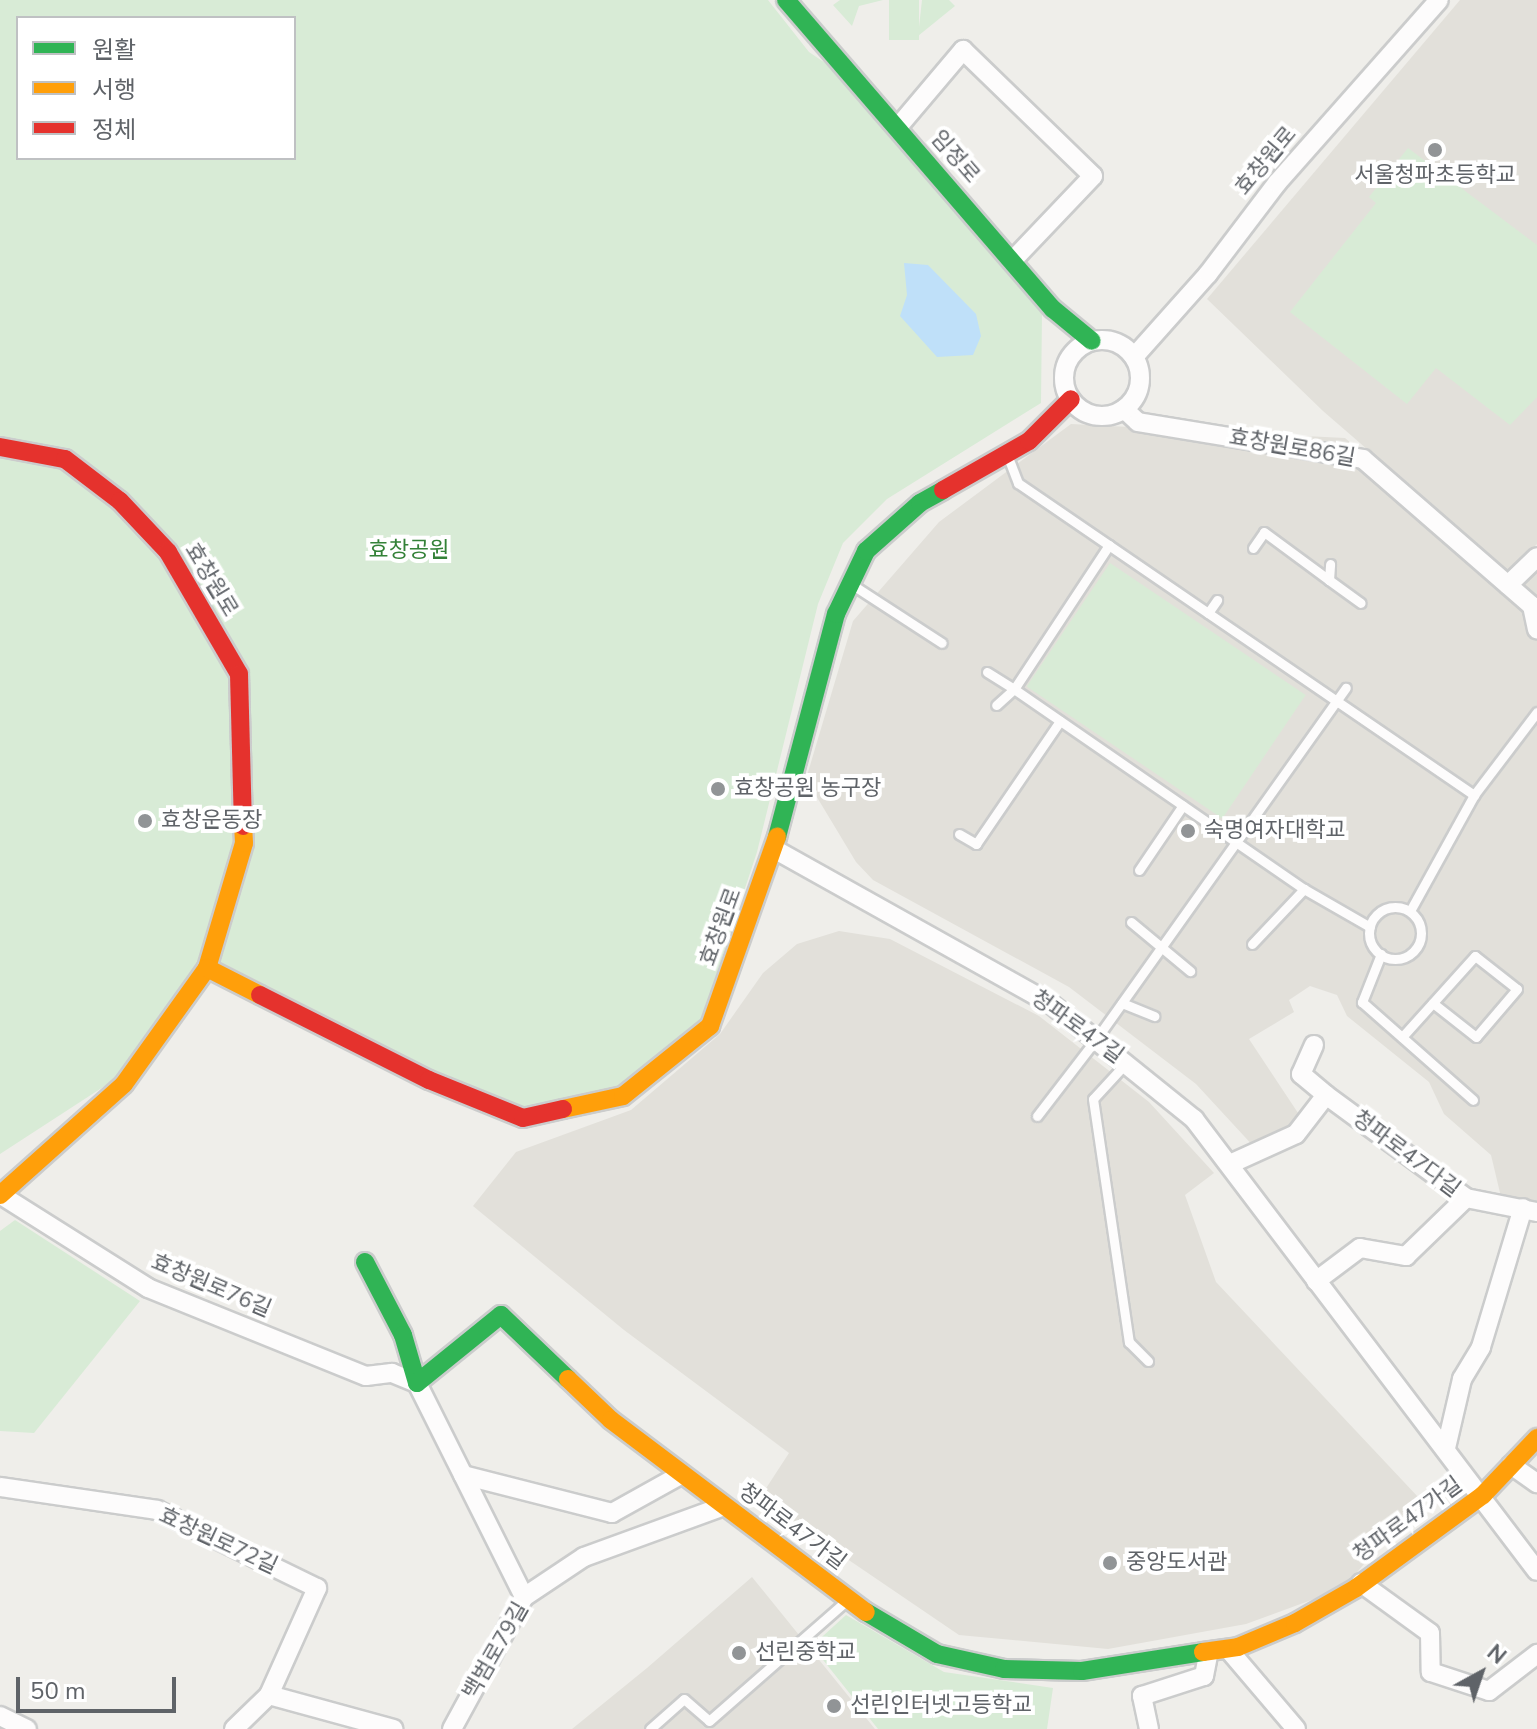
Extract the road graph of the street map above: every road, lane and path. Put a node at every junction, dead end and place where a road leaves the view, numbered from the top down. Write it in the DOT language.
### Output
graph roads {
  1 [pos="786,0"];
  2 [pos="1439,0"];
  3 [pos="898,127"];
  4 [pos="1013,260"];
  5 [pos="1092,341"];
  6 [pos="1134,357"];
  7 [pos="1071,399"];
  8 [pos="1124,409"];
  9 [pos="0,447"];
  10 [pos="1007,454"];
  11 [pos="1109,545"];
  12 [pos="1253,548"];
  13 [pos="1537,557"];
  14 [pos="1330,564"];
  15 [pos="1329,580"];
  16 [pos="850,583"];
  17 [pos="1508,585"];
  18 [pos="1217,600"];
  19 [pos="1361,603"];
  20 [pos="1208,613"];
  21 [pos="1537,629"];
  22 [pos="942,643"];
  23 [pos="987,672"];
  24 [pos="1346,688"];
  25 [pos="1014,689"];
  26 [pos="1337,701"];
  27 [pos="996,705"];
  28 [pos="1537,712"];
  29 [pos="1060,721"];
  30 [pos="1474,795"];
  31 [pos="1183,805"];
  32 [pos="959,834"];
  33 [pos="1237,842"];
  34 [pos="774,849"];
  35 [pos="1139,870"];
  36 [pos="1304,889"];
  37 [pos="1410,911"];
  38 [pos="1131,922"];
  39 [pos="1370,927"];
  40 [pos="1252,944"];
  41 [pos="1163,946"];
  42 [pos="1381,954"];
  43 [pos="207,968"];
  44 [pos="1190,971"];
  45 [pos="1122,1003"];
  46 [pos="1433,1003"];
  47 [pos="1154,1016"];
  48 [pos="1402,1037"];
  49 [pos="1314,1045"];
  50 [pos="1127,1062"];
  51 [pos="1326,1095"];
  52 [pos="1473,1100"];
  53 [pos="1037,1116"];
  54 [pos="1230,1164"];
  55 [pos="1,1195"];
  56 [pos="1466,1198"];
  57 [pos="1530,1210"];
  58 [pos="365,1262"];
  59 [pos="1316,1281"];
  60 [pos="1148,1361"];
  61 [pos="417,1383"];
  62 [pos="1537,1438"];
  63 [pos="1446,1448"];
  64 [pos="1511,1465"];
  65 [pos="682,1474"];
  66 [pos="463,1475"];
  67 [pos="1537,1483"];
  68 [pos="0,1487"];
  69 [pos="1483,1495"];
  70 [pos="724,1506"];
  71 [pos="1537,1571"];
  72 [pos="1361,1583"];
  73 [pos="524,1597"];
  74 [pos="848,1600"];
  75 [pos="1228,1649"];
  76 [pos="1209,1651"];
  77 [pos="1537,1654"];
  78 [pos="269,1695"];
  79 [pos="0,1716"];
  80 [pos="27,1729"];
  81 [pos="234,1729"];
  82 [pos="393,1729"];
  83 [pos="452,1729"];
  84 [pos="650,1729"];
  85 [pos="1149,1729"];
  86 [pos="1296,1729"];
  1 -- 3 [label="street, 임정로"];
  2 -- 6 [label="street, 효창원로"];
  3 -- 4 [label="street, 임정로"];
  3 -- 4 [label="street"];
  4 -- 5 [label="street, 임정로"];
  5 -- 6 [label="street"];
  5 -- 7 [label="street"];
  6 -- 8 [label="street"];
  7 -- 8 [label="street"];
  7 -- 10 [label="street, 효창원로"];
  8 -- 17 [label="street, 효창원로86길"];
  9 -- 43 [label="street, 효창원로"];
  10 -- 11 [label="lane"];
  10 -- 16 [label="street, 효창원로"];
  11 -- 20 [label="lane"];
  11 -- 25 [label="lane"];
  12 -- 15 [label="lane"];
  13 -- 17 [label="street"];
  14 -- 15 [label="lane"];
  15 -- 19 [label="lane"];
  16 -- 22 [label="lane"];
  16 -- 34 [label="street, 효창원로"];
  17 -- 21 [label="street, 효창원로86길"];
  18 -- 20 [label="lane"];
  20 -- 26 [label="lane"];
  23 -- 25 [label="lane"];
  24 -- 26 [label="lane"];
  25 -- 27 [label="lane"];
  25 -- 29 [label="lane"];
  26 -- 30 [label="lane"];
  26 -- 33 [label="lane"];
  28 -- 30 [label="lane"];
  29 -- 31 [label="lane"];
  29 -- 32 [label="lane"];
  30 -- 37 [label="lane"];
  31 -- 33 [label="lane"];
  31 -- 35 [label="lane"];
  33 -- 36 [label="lane"];
  33 -- 41 [label="lane"];
  34 -- 43 [label="street, 효창원로"];
  34 -- 50 [label="street, 청파로47길"];
  36 -- 39 [label="lane"];
  36 -- 40 [label="lane"];
  37 -- 39 [label="lane"];
  37 -- 42 [label="lane"];
  38 -- 41 [label="lane"];
  39 -- 42 [label="lane"];
  41 -- 44 [label="lane"];
  41 -- 45 [label="lane"];
  42 -- 48 [label="lane"];
  43 -- 55 [label="street, 효창원로"];
  45 -- 47 [label="lane"];
  45 -- 53 [label="lane"];
  46 -- 46 [label="lane"];
  46 -- 48 [label="lane"];
  48 -- 52 [label="lane"];
  49 -- 51 [label="street, 청파로47다길"];
  50 -- 54 [label="street, 청파로47길"];
  50 -- 60 [label="lane"];
  51 -- 54 [label="street"];
  51 -- 56 [label="street, 청파로47다길"];
  54 -- 59 [label="street, 청파로47길"];
  55 -- 61 [label="street, 효창원로76길"];
  56 -- 57 [label="street, 청파로47다길"];
  56 -- 59 [label="street"];
  57 -- 63 [label="street"];
  58 -- 61 [label="street"];
  59 -- 63 [label="street, 청파로47길"];
  61 -- 65 [label="street, 청파로47가길"];
  61 -- 66 [label="street"];
  62 -- 64 [label="street, 청파로47가길"];
  63 -- 69 [label="street, 청파로47길"];
  64 -- 67 [label="street"];
  64 -- 69 [label="street, 청파로47가길"];
  65 -- 66 [label="street"];
  65 -- 70 [label="street, 청파로47가길"];
  66 -- 73 [label="street"];
  68 -- 78 [label="street, 효창원로72길"];
  69 -- 71 [label="street, 청파로47길"];
  69 -- 72 [label="street, 청파로47가길"];
  70 -- 73 [label="street, 백범로79길"];
  70 -- 74 [label="street, 청파로47가길"];
  72 -- 75 [label="street, 청파로47가길"];
  72 -- 77 [label="street, 청파로47가길"];
  73 -- 83 [label="street, 백범로79길"];
  74 -- 76 [label="street, 청파로47가길"];
  74 -- 84 [label="lane"];
  75 -- 76 [label="street, 청파로47가길"];
  75 -- 86 [label="street"];
  76 -- 85 [label="street"];
  78 -- 81 [label="street"];
  78 -- 82 [label="street"];
  79 -- 80 [label="street"];
}
